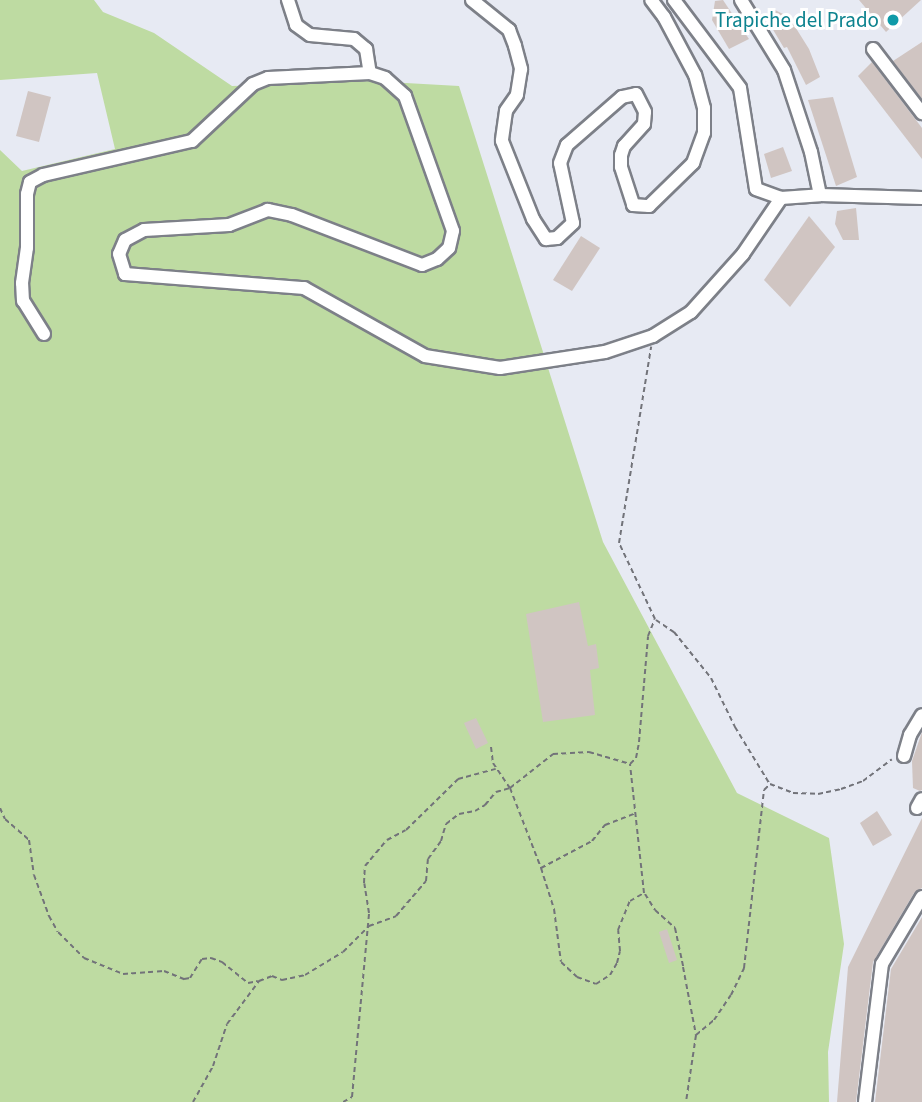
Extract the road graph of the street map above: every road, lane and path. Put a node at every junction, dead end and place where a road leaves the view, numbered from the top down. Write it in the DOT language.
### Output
graph roads {
  1 [pos="288,0"];
  2 [pos="472,0"];
  3 [pos="651,0"];
  4 [pos="674,0"];
  5 [pos="741,0"];
  6 [pos="873,49"];
  7 [pos="370,73"];
  8 [pos="922,113"];
  9 [pos="820,195"];
  10 [pos="781,198"];
  11 [pos="922,198"];
  12 [pos="44,334"];
  13 [pos="653,336"];
  14 [pos="654,619"];
  15 [pos="922,715"];
  16 [pos="491,747"];
  17 [pos="905,751"];
  18 [pos="630,764"];
  19 [pos="497,769"];
  20 [pos="770,784"];
  21 [pos="510,788"];
  22 [pos="0,808"];
  23 [pos="637,812"];
  24 [pos="541,869"];
  25 [pos="644,893"];
  26 [pos="922,897"];
  27 [pos="369,926"];
  28 [pos="259,981"];
  29 [pos="248,983"];
  30 [pos="253,991"];
  31 [pos="696,1035"];
  32 [pos="193,1102"];
  33 [pos="343,1102"];
  34 [pos="686,1102"];
  35 [pos="865,1102"];
  1 -- 7 [label="street"];
  2 -- 3 [label="street"];
  4 -- 10 [label="street"];
  5 -- 9 [label="street"];
  6 -- 8 [label="street"];
  7 -- 12 [label="street"];
  7 -- 13 [label="street"];
  9 -- 10 [label="street"];
  9 -- 11 [label="street"];
  10 -- 13 [label="street"];
  13 -- 14 [label="path"];
  14 -- 18 [label="path"];
  14 -- 20 [label="path"];
  15 -- 17 [label="street"];
  16 -- 19 [label="path"];
  17 -- 20 [label="path"];
  18 -- 21 [label="path"];
  18 -- 23 [label="path"];
  19 -- 21 [label="path"];
  19 -- 27 [label="path"];
  20 -- 31 [label="path"];
  21 -- 24 [label="path"];
  21 -- 27 [label="path"];
  22 -- 29 [label="path"];
  23 -- 24 [label="path"];
  23 -- 25 [label="path"];
  24 -- 25 [label="path"];
  25 -- 31 [label="path"];
  26 -- 35 [label="street"];
  27 -- 28 [label="path"];
  27 -- 33 [label="path"];
  28 -- 29 [label="path"];
  28 -- 30 [label="path"];
  29 -- 30 [label="path"];
  30 -- 32 [label="path"];
  31 -- 34 [label="path"];
}
